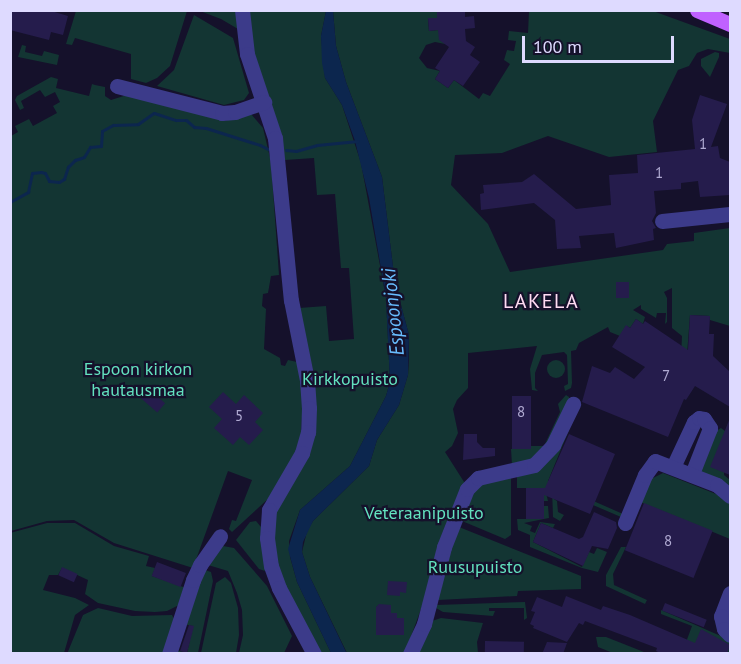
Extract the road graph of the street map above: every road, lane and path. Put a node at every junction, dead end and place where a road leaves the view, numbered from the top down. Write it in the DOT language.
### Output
graph roads {
  1 [pos="242,10"];
  2 [pos="697,10"];
  3 [pos="724,10"];
  4 [pos="730,13"];
  5 [pos="730,24"];
  6 [pos="117,86"];
  7 [pos="264,102"];
  8 [pos="730,214"];
  9 [pos="662,221"];
  10 [pos="573,404"];
  11 [pos="673,467"];
  12 [pos="692,474"];
  13 [pos="730,496"];
  14 [pos="625,523"];
  15 [pos="220,536"];
  16 [pos="730,592"];
  17 [pos="727,632"];
  18 [pos="169,654"];
  19 [pos="314,654"];
  20 [pos="410,654"];
  1 -- 7 [label="street"];
  2 -- 5 [label="main road"];
  3 -- 4 [label="main road"];
  6 -- 7 [label="street"];
  7 -- 19 [label="street"];
  8 -- 9 [label="street"];
  10 -- 20 [label="street"];
  11 -- 12 [label="street"];
  11 -- 12 [label="street"];
  11 -- 14 [label="street"];
  12 -- 13 [label="street"];
  15 -- 18 [label="street"];
  16 -- 17 [label="street"];
}
